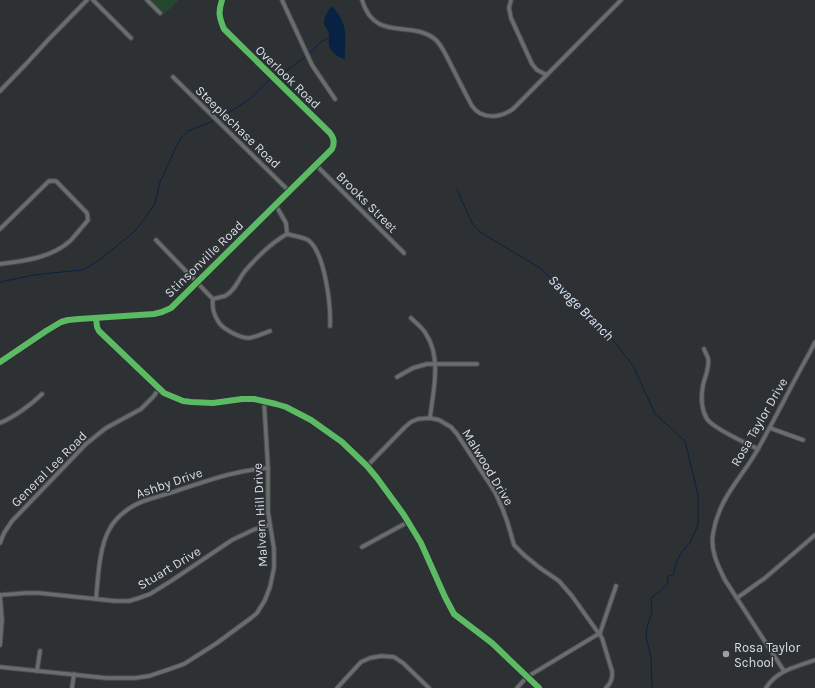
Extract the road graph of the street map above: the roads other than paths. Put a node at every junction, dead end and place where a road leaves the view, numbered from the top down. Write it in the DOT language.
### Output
graph roads {
  1 [pos="87,0"];
  2 [pos="93,0"];
  3 [pos="147,0"];
  4 [pos="222,0"];
  5 [pos="282,0"];
  6 [pos="362,0"];
  7 [pos="511,0"];
  8 [pos="621,0"];
  9 [pos="160,13"];
  10 [pos="131,38"];
  11 [pos="547,74"];
  12 [pos="173,77"];
  13 [pos="0,91"];
  14 [pos="335,99"];
  15 [pos="316,165"];
  16 [pos="289,191"];
  17 [pos="275,204"];
  18 [pos="0,230"];
  19 [pos="287,234"];
  20 [pos="156,240"];
  21 [pos="404,253"];
  22 [pos="0,264"];
  23 [pos="197,281"];
  24 [pos="213,299"];
  25 [pos="96,318"];
  26 [pos="411,318"];
  27 [pos="330,326"];
  28 [pos="270,331"];
  29 [pos="815,342"];
  30 [pos="704,349"];
  31 [pos="810,352"];
  32 [pos="815,356"];
  33 [pos="0,362"];
  34 [pos="435,364"];
  35 [pos="477,364"];
  36 [pos="397,377"];
  37 [pos="159,389"];
  38 [pos="42,394"];
  39 [pos="264,401"];
  40 [pos="430,418"];
  41 [pos="0,422"];
  42 [pos="770,428"];
  43 [pos="803,440"];
  44 [pos="758,449"];
  45 [pos="367,466"];
  46 [pos="268,468"];
  47 [pos="408,522"];
  48 [pos="269,525"];
  49 [pos="815,535"];
  50 [pos="0,543"];
  51 [pos="362,547"];
  52 [pos="616,586"];
  53 [pos="0,595"];
  54 [pos="737,598"];
  55 [pos="96,599"];
  56 [pos="600,634"];
  57 [pos="0,646"];
  58 [pos="40,651"];
  59 [pos="815,660"];
  60 [pos="0,667"];
  61 [pos="37,671"];
  62 [pos="784,671"];
  63 [pos="74,674"];
  64 [pos="527,677"];
  65 [pos="72,688"];
  66 [pos="337,688"];
  67 [pos="429,688"];
  68 [pos="517,688"];
  69 [pos="539,688"];
  70 [pos="606,688"];
  71 [pos="766,688"];
  1 -- 13 [label="street"];
  2 -- 10 [label="street"];
  3 -- 9 [label="street"];
  4 -- 15 [label="street, Overlook Road"];
  5 -- 14 [label="street"];
  6 -- 11 [label="street"];
  7 -- 11 [label="street"];
  8 -- 11 [label="street"];
  12 -- 16 [label="street, Steeplechase Road"];
  15 -- 16 [label="street, Stinsonville Road"];
  15 -- 21 [label="street, Brooks Street"];
  16 -- 17 [label="street, Stinsonville Road"];
  17 -- 19 [label="street"];
  17 -- 23 [label="street, Stinsonville Road"];
  18 -- 22 [label="street"];
  19 -- 24 [label="street"];
  19 -- 27 [label="street"];
  20 -- 23 [label="street"];
  23 -- 24 [label="street"];
  23 -- 25 [label="street, Stinsonville Road"];
  24 -- 28 [label="street"];
  25 -- 33 [label="street, Stinsonville Road"];
  25 -- 37 [label="street"];
  26 -- 34 [label="street"];
  29 -- 31 [label="street, Rosa Taylor Drive"];
  30 -- 44 [label="street"];
  31 -- 32 [label="street"];
  31 -- 42 [label="street, Rosa Taylor Drive"];
  34 -- 35 [label="street"];
  34 -- 36 [label="street"];
  34 -- 40 [label="street"];
  37 -- 39 [label="street"];
  37 -- 50 [label="street, General Lee Road"];
  38 -- 41 [label="street"];
  39 -- 45 [label="street"];
  39 -- 46 [label="street, Malvern Hill Drive"];
  40 -- 45 [label="street"];
  40 -- 56 [label="street, Malwood Drive"];
  42 -- 43 [label="street"];
  42 -- 44 [label="street, Rosa Taylor Drive"];
  44 -- 54 [label="street, Rosa Taylor Drive"];
  45 -- 47 [label="street"];
  46 -- 48 [label="street, Malvern Hill Drive"];
  46 -- 55 [label="street, Ashby Drive"];
  47 -- 51 [label="street"];
  47 -- 64 [label="street"];
  48 -- 55 [label="street, Stuart Drive"];
  48 -- 63 [label="street, Malvern Hill Drive"];
  49 -- 54 [label="street"];
  52 -- 56 [label="street"];
  53 -- 55 [label="street, Stuart Drive"];
  53 -- 57 [label="street"];
  54 -- 62 [label="street, Rosa Taylor Drive"];
  56 -- 64 [label="street"];
  56 -- 70 [label="street, Malwood Drive"];
  58 -- 61 [label="street"];
  59 -- 62 [label="street"];
  60 -- 61 [label="street, Malvern Hill Drive"];
  61 -- 63 [label="street, Malvern Hill Drive"];
  62 -- 71 [label="street"];
  63 -- 65 [label="street"];
  64 -- 68 [label="street"];
  64 -- 69 [label="street"];
  66 -- 67 [label="street"];
}
